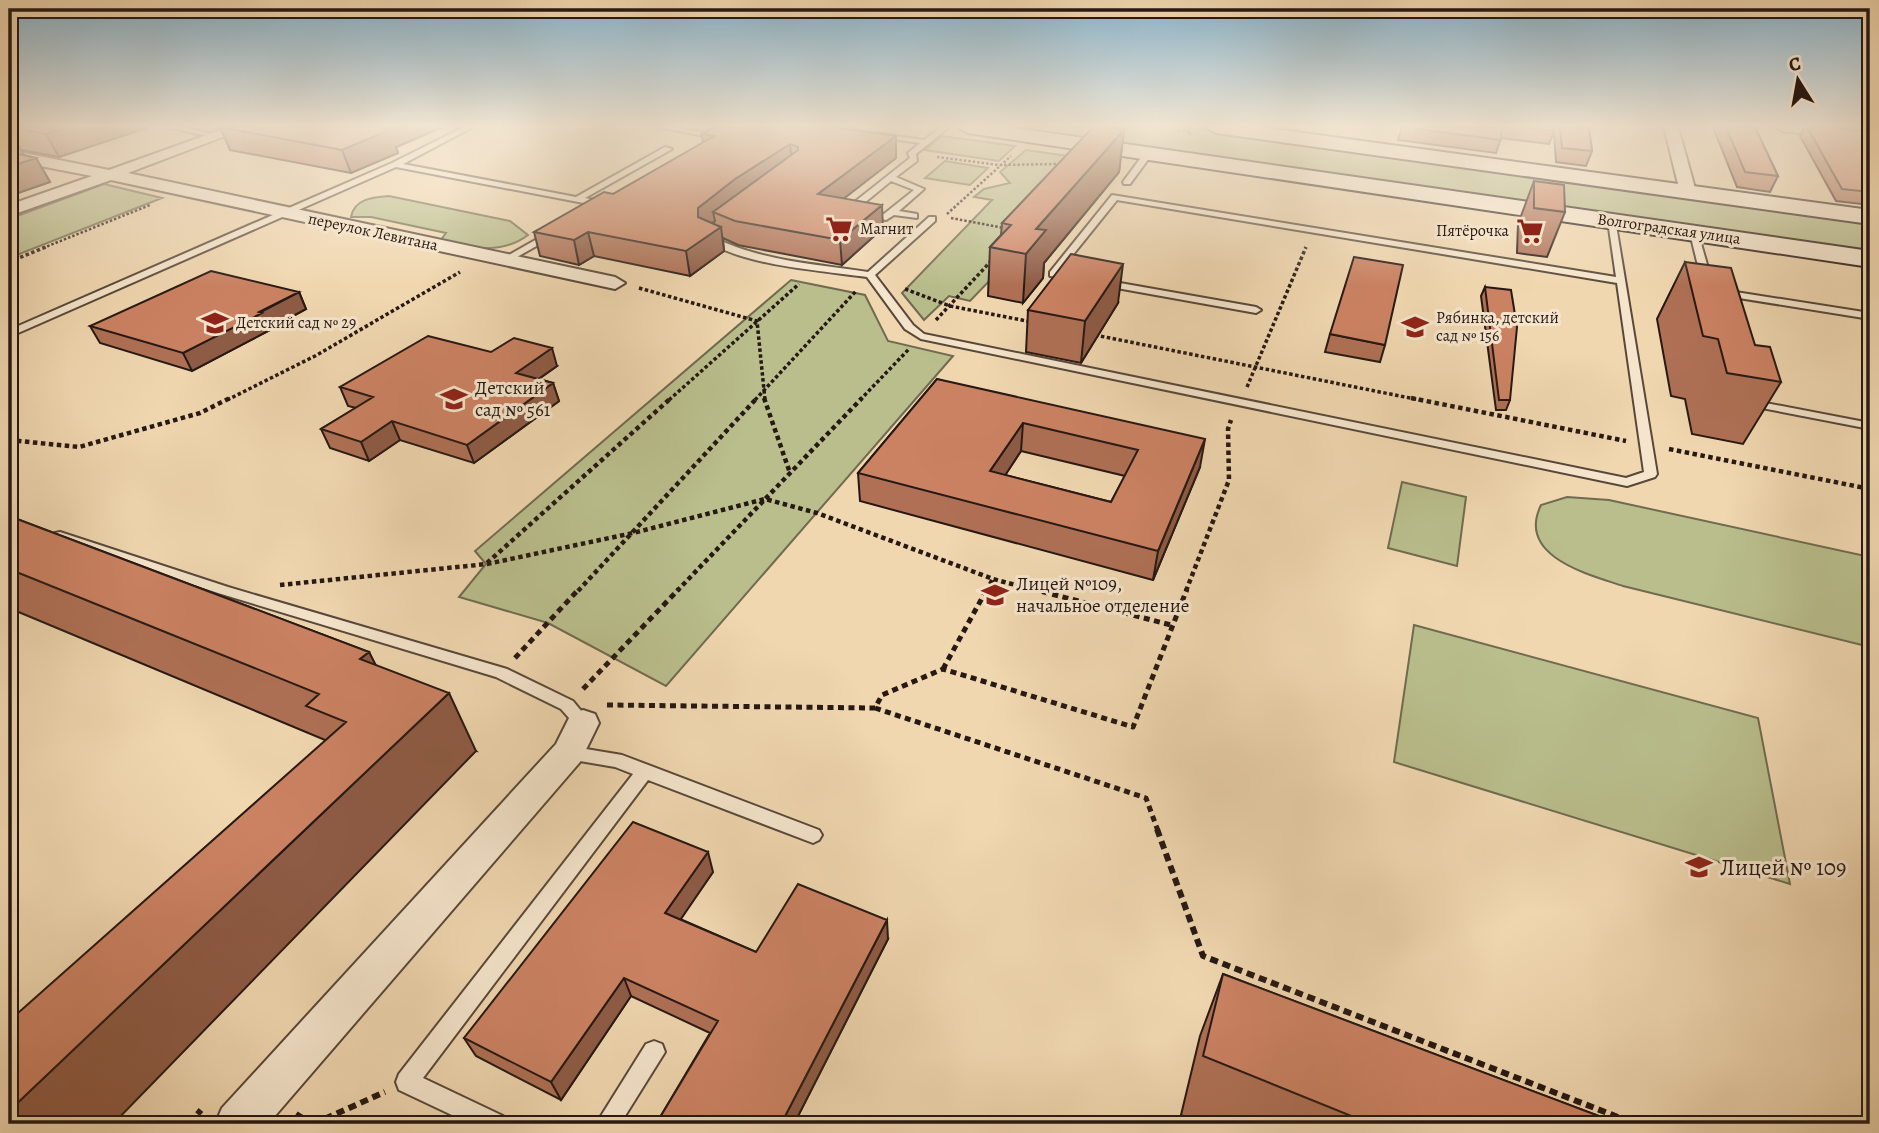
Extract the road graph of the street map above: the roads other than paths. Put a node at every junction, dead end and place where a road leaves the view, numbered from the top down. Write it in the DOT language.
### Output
graph roads {
  1 [pos="92,180"];
  2 [pos="135,180"];
  3 [pos="361,180"];
  4 [pos="474,180"];
  5 [pos="612,180"];
  6 [pos="888,180"];
  7 [pos="895,180"];
  8 [pos="1128,180"];
  9 [pos="1327,180"];
  10 [pos="1600,180"];
  11 [pos="1685,180"];
  12 [pos="1688,192"];
  13 [pos="1115,197"];
  14 [pos="578,199"];
  15 [pos="9,211"];
  16 [pos="590,211"];
  17 [pos="892,212"];
  18 [pos="286,213"];
  19 [pos="1870,216"];
  20 [pos="1612,221"];
  21 [pos="566,225"];
  22 [pos="716,229"];
  23 [pos="1694,233"];
  24 [pos="1870,259"];
  25 [pos="505,260"];
  26 [pos="870,275"];
  27 [pos="1080,279"];
  28 [pos="1093,281"];
  29 [pos="1621,281"];
  30 [pos="615,283"];
  31 [pos="1710,291"];
  32 [pos="1714,303"];
  33 [pos="1256,310"];
  34 [pos="1870,317"];
  35 [pos="9,334"];
  36 [pos="1741,390"];
  37 [pos="1870,426"];
  38 [pos="47,532"];
  39 [pos="573,727"];
  40 [pos="645,771"];
  41 [pos="813,835"];
  42 [pos="654,1052"];
  43 [pos="238,1124"];
  44 [pos="495,1124"];
  45 [pos="607,1124"];
  1 -- 15 [label="street"];
  2 -- 18 [label="street, переулок Левитана"];
  3 -- 18 [label="lane"];
  4 -- 14 [label="lane"];
  5 -- 14 [label="lane"];
  6 -- 17 [label="lane"];
  7 -- 17 [label="lane"];
  8 -- 13 [label="lane"];
  9 -- 20 [label="street, Волгоградская улица"];
  10 -- 12 [label="street"];
  11 -- 12 [label="street"];
  12 -- 19 [label="street"];
  13 -- 27 [label="lane"];
  13 -- 29 [label="lane"];
  14 -- 16 [label="lane"];
  17 -- 26 [label="lane"];
  18 -- 25 [label="street, переулок Левитана"];
  18 -- 35 [label="lane"];
  20 -- 23 [label="street, Волгоградская улица"];
  20 -- 29 [label="lane"];
  21 -- 25 [label="lane"];
  22 -- 26 [label="lane"];
  23 -- 24 [label="street, Волгоградская улица"];
  23 -- 31 [label="lane"];
  25 -- 30 [label="street, переулок Левитана"];
  26 -- 29 [label="lane"];
  28 -- 33 [label="lane"];
  31 -- 32 [label="lane"];
  31 -- 34 [label="lane"];
  36 -- 37 [label="lane"];
  38 -- 39 [label="lane"];
  39 -- 40 [label="lane"];
  39 -- 43 [label="street"];
  40 -- 41 [label="lane"];
  40 -- 44 [label="lane"];
  42 -- 45 [label="lane"];
}
